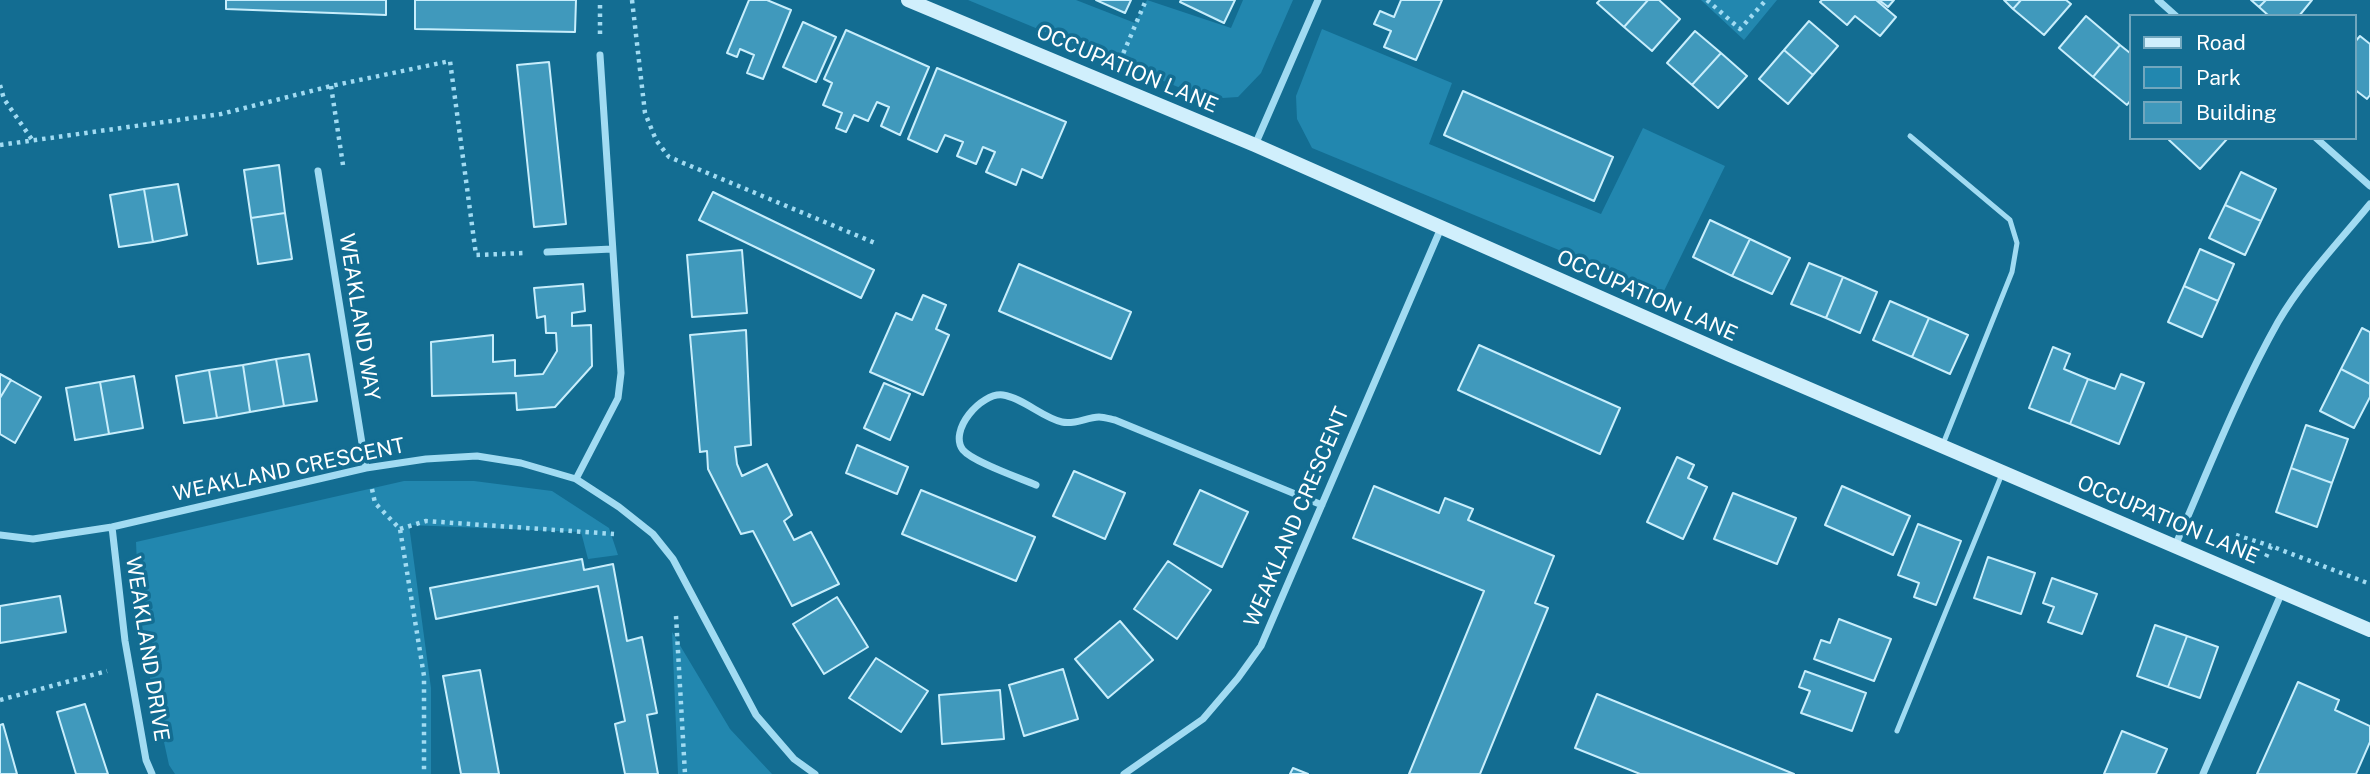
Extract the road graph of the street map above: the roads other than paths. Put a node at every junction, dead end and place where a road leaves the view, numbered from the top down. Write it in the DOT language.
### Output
graph roads {
  1 [pos="908,0"];
  2 [pos="1318,0"];
  3 [pos="2158,0"];
  4 [pos="2174,14"];
  5 [pos="600,55"];
  6 [pos="1910,136"];
  7 [pos="2318,140"];
  8 [pos="1255,145"];
  9 [pos="318,171"];
  10 [pos="2370,186"];
  11 [pos="2370,204"];
  12 [pos="1441,228"];
  13 [pos="612,249"];
  14 [pos="547,252"];
  15 [pos="1941,447"];
  16 [pos="366,468"];
  17 [pos="2002,473"];
  18 [pos="576,479"];
  19 [pos="1036,485"];
  20 [pos="1322,505"];
  21 [pos="112,527"];
  22 [pos="0,535"];
  23 [pos="2175,545"];
  24 [pos="2282,592"];
  25 [pos="2370,630"];
  26 [pos="1897,731"];
  27 [pos="152,774"];
  28 [pos="815,774"];
  29 [pos="1124,774"];
  30 [pos="2203,774"];
  1 -- 8 [label="street, OCCUPATION LANE"];
  2 -- 8 [label="street"];
  3 -- 4 [label="street"];
  5 -- 13 [label="street"];
  6 -- 15 [label="lane"];
  7 -- 10 [label="street"];
  8 -- 12 [label="street, OCCUPATION LANE"];
  9 -- 16 [label="street, WEAKLAND WAY"];
  11 -- 23 [label="street"];
  12 -- 15 [label="street, OCCUPATION LANE"];
  12 -- 20 [label="street, WEAKLAND CRESCENT"];
  13 -- 14 [label="street"];
  13 -- 18 [label="street"];
  15 -- 17 [label="street, OCCUPATION LANE"];
  16 -- 18 [label="street, WEAKLAND CRESCENT"];
  16 -- 21 [label="street, WEAKLAND CRESCENT"];
  17 -- 23 [label="street, OCCUPATION LANE"];
  17 -- 26 [label="lane"];
  18 -- 28 [label="street, WEAKLAND CRESCENT"];
  19 -- 20 [label="street"];
  20 -- 29 [label="street, WEAKLAND CRESCENT"];
  21 -- 22 [label="street, WEAKLAND CRESCENT"];
  21 -- 27 [label="street, WEAKLAND DRIVE"];
  23 -- 24 [label="street, OCCUPATION LANE"];
  24 -- 25 [label="street, OCCUPATION LANE"];
  24 -- 30 [label="street"];
}
